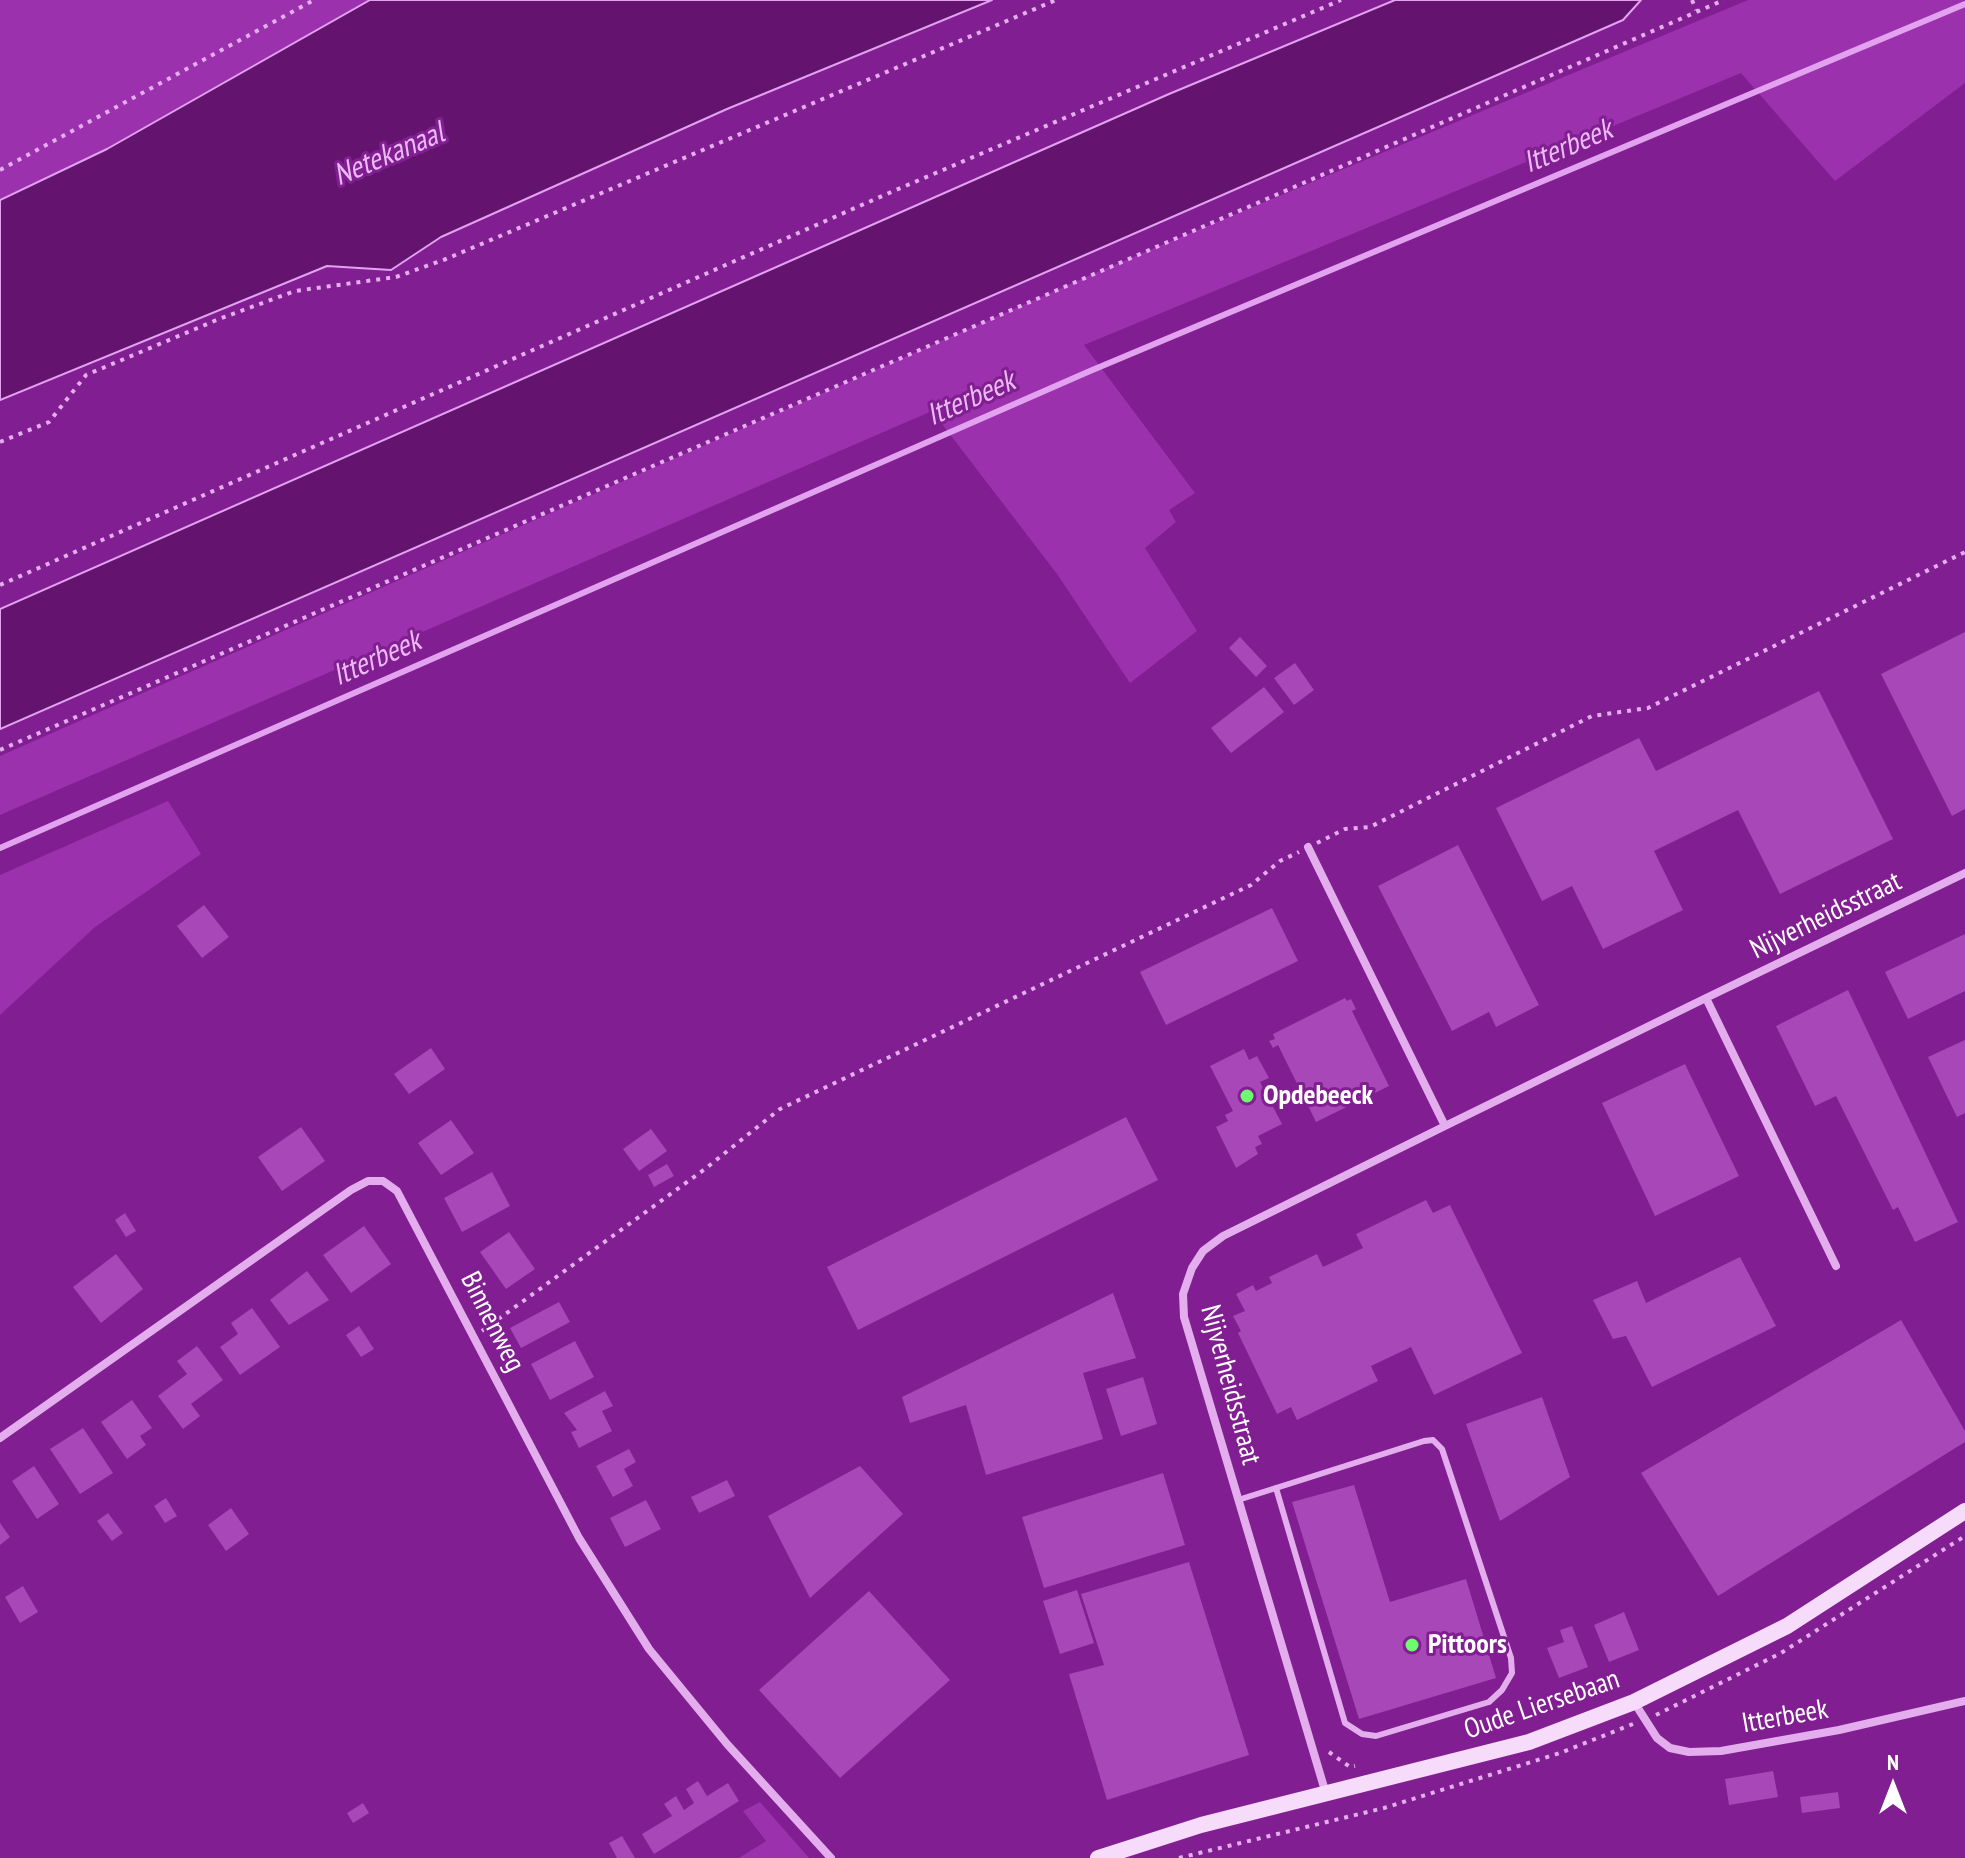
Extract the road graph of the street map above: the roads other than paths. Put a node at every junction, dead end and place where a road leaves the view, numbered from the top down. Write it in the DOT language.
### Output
graph roads {
  1 [pos="1308,847"];
  2 [pos="1965,873"];
  3 [pos="1706,998"];
  4 [pos="1445,1126"];
  5 [pos="1836,1266"];
  6 [pos="0,1438"];
  7 [pos="1276,1488"];
  8 [pos="1238,1500"];
  9 [pos="1965,1511"];
  10 [pos="1965,1701"];
  11 [pos="1634,1702"];
  12 [pos="1326,1794"];
  13 [pos="831,1858"];
  14 [pos="1098,1858"];
  1 -- 4 [label="street"];
  2 -- 3 [label="street, Nijverheidsstraat"];
  3 -- 4 [label="street, Nijverheidsstraat"];
  3 -- 5 [label="street"];
  4 -- 8 [label="street, Nijverheidsstraat"];
  6 -- 13 [label="street, Binnenweg"];
  7 -- 7 [label="lane"];
  7 -- 8 [label="lane"];
  8 -- 12 [label="street, Nijverheidsstraat"];
  9 -- 11 [label="main road, Oude Liersebaan"];
  10 -- 11 [label="street, Itterbeek"];
  11 -- 12 [label="main road, Oude Liersebaan"];
  12 -- 14 [label="main road, Oude Liersebaan"];
}
